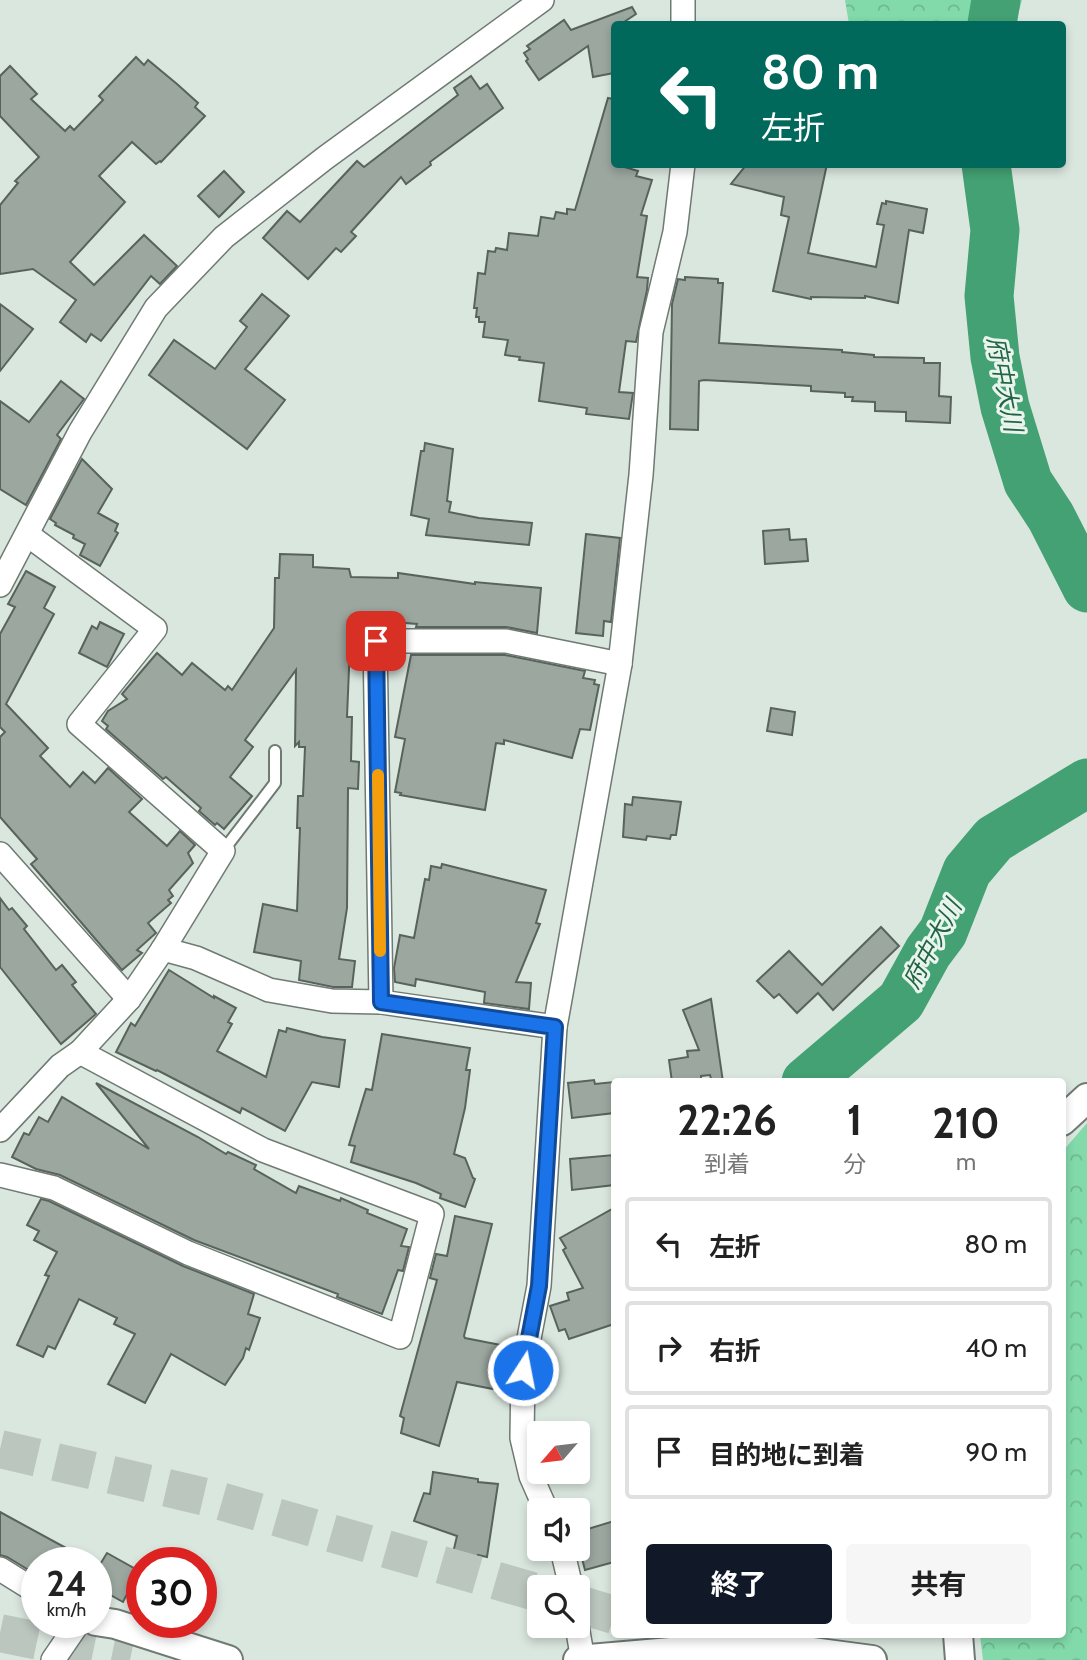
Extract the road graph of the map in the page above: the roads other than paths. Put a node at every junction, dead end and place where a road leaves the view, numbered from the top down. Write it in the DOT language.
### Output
graph roads {
  1 [pos="542,0"];
  2 [pos="683,0"];
  3 [pos="683,21"];
  4 [pos="683,168"];
  5 [pos="28,535"];
  6 [pos="0,585"];
  7 [pos="620,664"];
  8 [pos="275,751"];
  9 [pos="223,851"];
  10 [pos="0,854"];
  11 [pos="163,949"];
  12 [pos="129,999"];
  13 [pos="381,1002"];
  14 [pos="555,1027"];
  15 [pos="80,1052"];
  16 [pos="1087,1098"];
  17 [pos="1066,1117"];
  18 [pos="0,1130"];
  19 [pos="0,1175"];
  20 [pos="541,1498"];
  21 [pos="0,1569"];
  22 [pos="21,1582"];
  23 [pos="112,1624"];
  24 [pos="68,1638"];
  25 [pos="578,1638"];
  26 [pos="958,1638"];
  27 [pos="868,1659"];
  28 [pos="53,1660"];
  29 [pos="228,1660"];
  30 [pos="581,1660"];
  31 [pos="960,1660"];
  1 -- 5 [label="street"];
  2 -- 3 [label="street"];
  4 -- 7 [label="street"];
  5 -- 6 [label="street"];
  5 -- 9 [label="street"];
  7 -- 13 [label="street"];
  7 -- 14 [label="street"];
  8 -- 9 [label="lane"];
  9 -- 11 [label="street"];
  10 -- 12 [label="street"];
  11 -- 12 [label="street"];
  11 -- 13 [label="street"];
  12 -- 15 [label="street"];
  13 -- 14 [label="street"];
  14 -- 20 [label="street"];
  15 -- 18 [label="street"];
  15 -- 19 [label="street"];
  16 -- 17 [label="street"];
  21 -- 22 [label="street"];
  23 -- 29 [label="street"];
  24 -- 28 [label="street"];
  25 -- 30 [label="street"];
  26 -- 31 [label="street"];
  27 -- 30 [label="street"];
}
